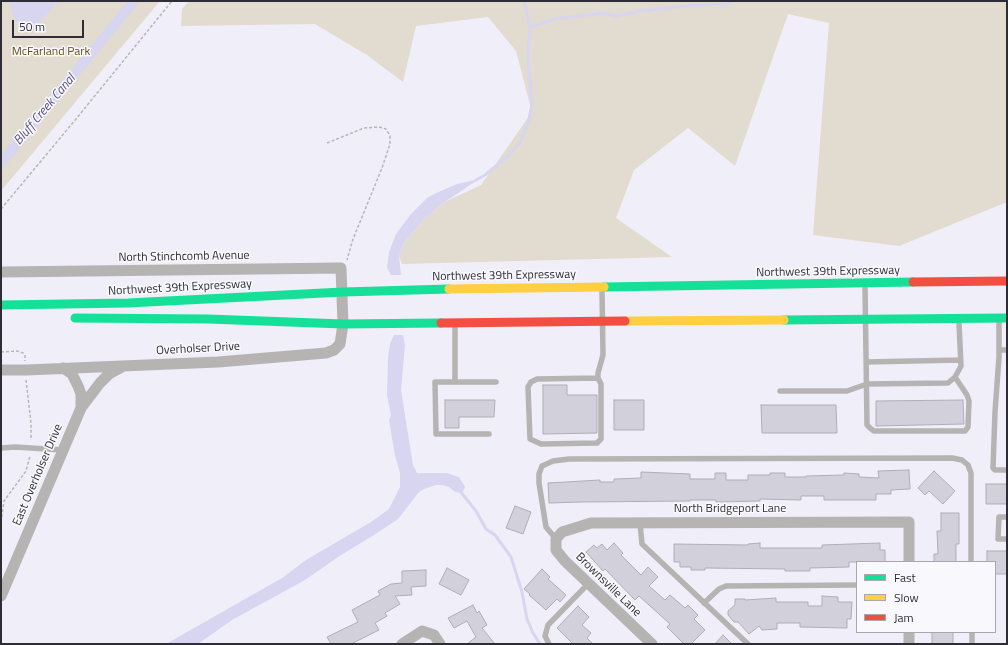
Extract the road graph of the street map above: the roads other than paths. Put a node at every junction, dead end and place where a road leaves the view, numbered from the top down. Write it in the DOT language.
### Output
graph roads {
  1 [pos="2,272"];
  2 [pos="1007,281"];
  3 [pos="865,284"];
  4 [pos="602,286"];
  5 [pos="343,292"];
  6 [pos="1,305"];
  7 [pos="63,318"];
  8 [pos="959,318"];
  9 [pos="1003,318"];
  10 [pos="865,319"];
  11 [pos="602,322"];
  12 [pos="456,323"];
  13 [pos="343,324"];
  14 [pos="999,350"];
  15 [pos="1007,350"];
  16 [pos="960,360"];
  17 [pos="866,362"];
  18 [pos="123,366"];
  19 [pos="63,368"];
  20 [pos="1,370"];
  21 [pos="955,377"];
  22 [pos="598,378"];
  23 [pos="455,382"];
  24 [pos="496,382"];
  25 [pos="866,384"];
  26 [pos="780,391"];
  27 [pos="81,408"];
  28 [pos="489,434"];
  29 [pos="1,448"];
  30 [pos="63,450"];
  31 [pos="1007,470"];
  32 [pos="1007,517"];
  33 [pos="640,523"];
  34 [pos="1007,538"];
  35 [pos="556,539"];
  36 [pos="909,561"];
  37 [pos="971,561"];
  38 [pos="588,584"];
  39 [pos="856,585"];
  40 [pos="1,596"];
  41 [pos="704,603"];
  42 [pos="909,633"];
  43 [pos="972,633"];
  44 [pos="402,644"];
  45 [pos="440,644"];
  46 [pos="549,644"];
  47 [pos="652,644"];
  48 [pos="748,644"];
  49 [pos="909,644"];
  50 [pos="972,644"];
  1 -- 5 [label="street, North Stinchcomb Avenue"];
  2 -- 3 [label="highway, Northwest 39th Expressway"];
  3 -- 4 [label="highway, Northwest 39th Expressway"];
  3 -- 10 [label="lane"];
  4 -- 5 [label="highway, Northwest 39th Expressway"];
  4 -- 11 [label="lane"];
  5 -- 6 [label="highway, Northwest 39th Expressway"];
  5 -- 13 [label="street, Overholser Drive"];
  7 -- 13 [label="highway"];
  8 -- 9 [label="highway"];
  8 -- 10 [label="highway"];
  8 -- 16 [label="lane"];
  9 -- 14 [label="lane"];
  10 -- 11 [label="highway"];
  10 -- 17 [label="lane"];
  11 -- 12 [label="highway"];
  11 -- 22 [label="lane"];
  12 -- 13 [label="highway"];
  12 -- 23 [label="lane"];
  13 -- 18 [label="street, Overholser Drive"];
  14 -- 15 [label="lane"];
  14 -- 31 [label="lane"];
  16 -- 17 [label="lane"];
  16 -- 21 [label="lane"];
  17 -- 25 [label="lane"];
  18 -- 19 [label="street, Overholser Drive"];
  18 -- 27 [label="street, East Overholser Drive"];
  19 -- 20 [label="street, Overholser Drive"];
  19 -- 27 [label="street, East Overholser Drive"];
  21 -- 25 [label="lane"];
  21 -- 25 [label="lane"];
  22 -- 22 [label="lane"];
  23 -- 24 [label="lane"];
  23 -- 28 [label="lane"];
  25 -- 26 [label="lane"];
  27 -- 30 [label="street, East Overholser Drive"];
  29 -- 30 [label="lane"];
  30 -- 40 [label="street, East Overholser Drive"];
  32 -- 34 [label="lane"];
  33 -- 35 [label="street, North Bridgeport Lane"];
  33 -- 36 [label="street, North Bridgeport Lane"];
  33 -- 41 [label="lane"];
  35 -- 37 [label="lane"];
  35 -- 38 [label="street, Brownsville Lane"];
  38 -- 46 [label="lane"];
  38 -- 47 [label="street, Brownsville Lane"];
  39 -- 41 [label="lane"];
  41 -- 48 [label="lane"];
  42 -- 49 [label="street"];
  43 -- 50 [label="lane"];
  44 -- 45 [label="street"];
}
